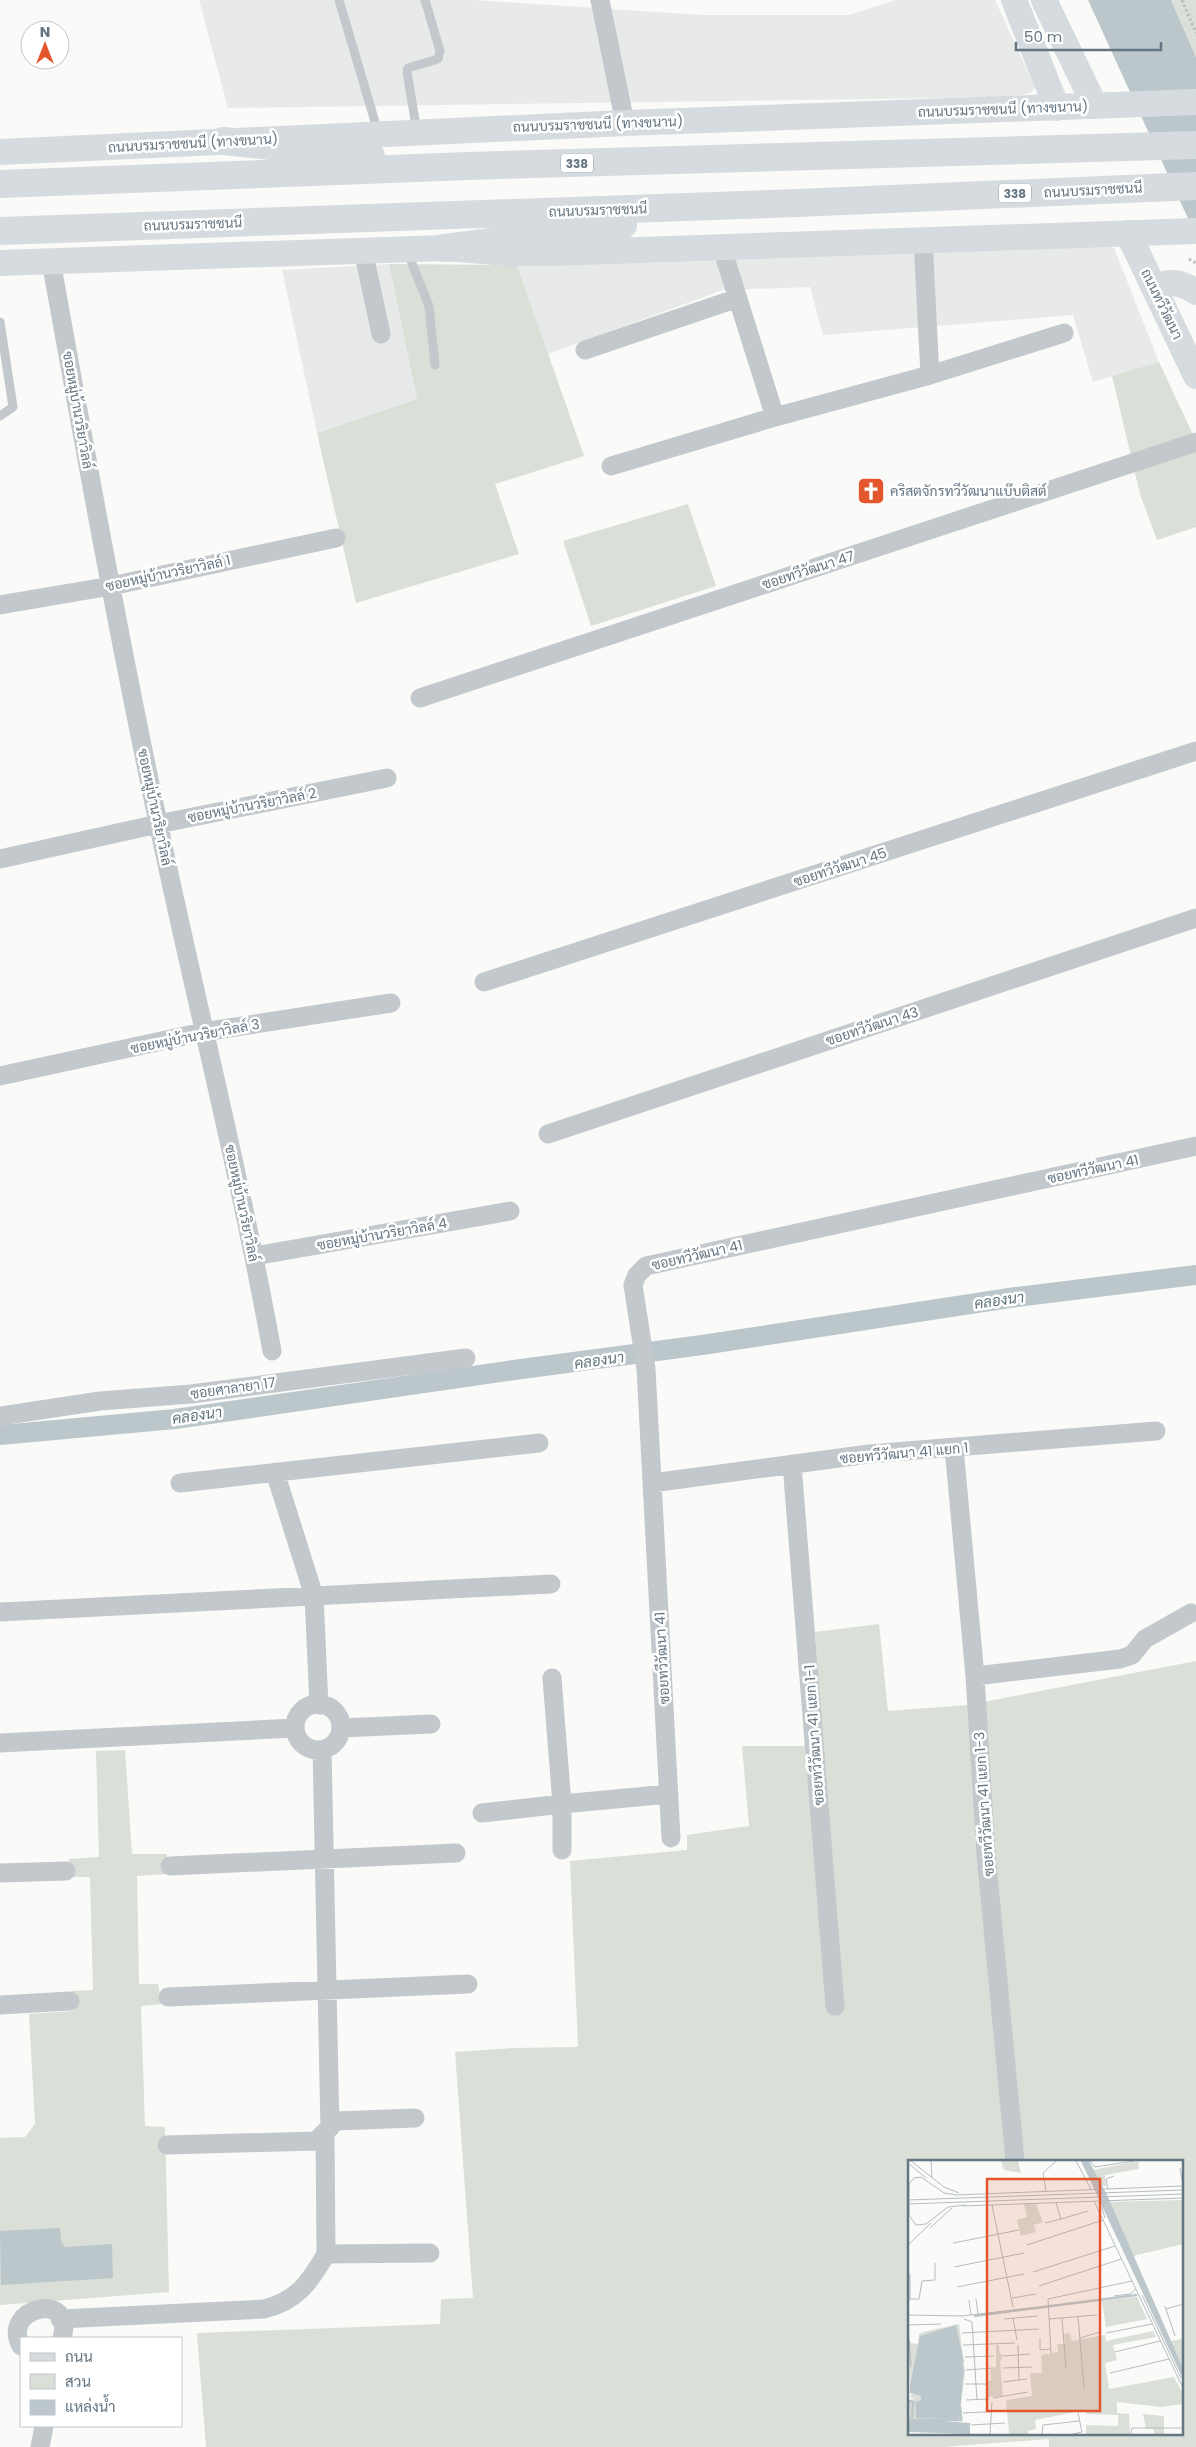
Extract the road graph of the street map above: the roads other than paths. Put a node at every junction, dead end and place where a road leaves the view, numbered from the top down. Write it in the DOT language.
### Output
graph roads {
  1 [pos="339,0"];
  2 [pos="425,0"];
  3 [pos="600,0"];
  4 [pos="1014,0"];
  5 [pos="1044,0"];
  6 [pos="1196,102"];
  7 [pos="1095,106"];
  8 [pos="1057,108"];
  9 [pos="626,123"];
  10 [pos="417,132"];
  11 [pos="378,134"];
  12 [pos="223,141"];
  13 [pos="1196,145"];
  14 [pos="0,152"];
  15 [pos="468,166"];
  16 [pos="0,184"];
  17 [pos="1196,186"];
  18 [pos="798,203"];
  19 [pos="0,231"];
  20 [pos="1196,231"];
  21 [pos="1128,233"];
  22 [pos="923,240"];
  23 [pos="444,248"];
  24 [pos="722,248"];
  25 [pos="406,249"];
  26 [pos="363,250"];
  27 [pos="51,261"];
  28 [pos="0,263"];
  29 [pos="1154,288"];
  30 [pos="1196,292"];
  31 [pos="738,298"];
  32 [pos="0,327"];
  33 [pos="1064,333"];
  34 [pos="381,334"];
  35 [pos="585,350"];
  36 [pos="435,365"];
  37 [pos="930,375"];
  38 [pos="1196,376"];
  39 [pos="0,416"];
  40 [pos="775,417"];
  41 [pos="1196,442"];
  42 [pos="611,466"];
  43 [pos="336,538"];
  44 [pos="111,586"];
  45 [pos="0,606"];
  46 [pos="420,698"];
  47 [pos="1196,751"];
  48 [pos="387,778"];
  49 [pos="158,824"];
  50 [pos="0,859"];
  51 [pos="1196,918"];
  52 [pos="484,982"];
  53 [pos="391,1003"];
  54 [pos="204,1032"];
  55 [pos="0,1076"];
  56 [pos="548,1134"];
  57 [pos="1196,1146"];
  58 [pos="510,1211"];
  59 [pos="255,1256"];
  60 [pos="272,1352"];
  61 [pos="466,1358"];
  62 [pos="0,1416"];
  63 [pos="1156,1431"];
  64 [pos="539,1442"];
  65 [pos="954,1448"];
  66 [pos="792,1464"];
  67 [pos="276,1472"];
  68 [pos="180,1483"];
  69 [pos="652,1483"];
  70 [pos="551,1584"];
  71 [pos="314,1596"];
  72 [pos="0,1612"];
  73 [pos="1191,1613"];
  74 [pos="976,1676"];
  75 [pos="552,1678"];
  76 [pos="318,1705"];
  77 [pos="432,1724"];
  78 [pos="295,1728"];
  79 [pos="341,1728"];
  80 [pos="0,1743"];
  81 [pos="322,1750"];
  82 [pos="669,1794"];
  83 [pos="562,1804"];
  84 [pos="482,1813"];
  85 [pos="671,1838"];
  86 [pos="562,1850"];
  87 [pos="456,1853"];
  88 [pos="324,1859"];
  89 [pos="170,1866"];
  90 [pos="66,1871"];
  91 [pos="0,1873"];
  92 [pos="468,1984"];
  93 [pos="327,1990"];
  94 [pos="168,1997"];
  95 [pos="70,2002"];
  96 [pos="0,2005"];
  97 [pos="835,2006"];
  98 [pos="415,2118"];
  99 [pos="327,2130"];
  100 [pos="167,2145"];
  101 [pos="1015,2160"];
  102 [pos="430,2253"];
  103 [pos="326,2254"];
  104 [pos="60,2319"];
  105 [pos="8,2327"];
  106 [pos="62,2337"];
  107 [pos="20,2344"];
  108 [pos="44,2427"];
  109 [pos="40,2447"];
  1 -- 11 [label="lane"];
  2 -- 10 [label="lane"];
  3 -- 9 [label="street"];
  4 -- 8 [label="main road"];
  5 -- 7 [label="main road"];
  6 -- 7 [label="main road, ถนนบรมราชชนนี (ทางขนาน)"];
  7 -- 8 [label="main road, ถนนบรมราชชนนี (ทางขนาน)"];
  8 -- 9 [label="main road, ถนนบรมราชชนนี (ทางขนาน)"];
  9 -- 10 [label="main road, ถนนบรมราชชนนี (ทางขนาน)"];
  10 -- 11 [label="main road, ถนนบรมราชชนนี (ทางขนาน)"];
  11 -- 12 [label="main road, ถนนบรมราชชนนี (ทางขนาน)"];
  12 -- 14 [label="main road, ถนนบรมราชชนนี (ทางขนาน)"];
  12 -- 15 [label="highway"];
  13 -- 15 [label="highway, 338"];
  15 -- 16 [label="highway, 338"];
  17 -- 18 [label="highway, ถนนบรมราชชนนี / 338"];
  18 -- 19 [label="highway, ถนนบรมราชชนนี / 338"];
  18 -- 23 [label="highway"];
  20 -- 21 [label="main road"];
  21 -- 22 [label="main road"];
  21 -- 29 [label="main road, ถนนทวีวัฒนา"];
  22 -- 24 [label="main road"];
  22 -- 37 [label="street"];
  23 -- 24 [label="main road"];
  23 -- 25 [label="main road"];
  24 -- 31 [label="street"];
  25 -- 26 [label="main road"];
  25 -- 36 [label="lane"];
  26 -- 27 [label="main road"];
  26 -- 34 [label="street"];
  27 -- 28 [label="main road"];
  27 -- 44 [label="street, ซอยหมู่บ้านวริยาวิลล์"];
  29 -- 30 [label="main road"];
  29 -- 38 [label="main road, ถนนทวีวัฒนา"];
  31 -- 35 [label="street"];
  31 -- 40 [label="street"];
  32 -- 39 [label="lane"];
  33 -- 37 [label="street"];
  37 -- 40 [label="street"];
  40 -- 42 [label="street"];
  41 -- 46 [label="street, ซอยทวีวัฒนา 47"];
  43 -- 44 [label="street, ซอยหมู่บ้านวริยาวิลล์ 1"];
  44 -- 45 [label="street, ซอยหมู่บ้านวริยาวิลล์ 1"];
  44 -- 49 [label="street, ซอยหมู่บ้านวริยาวิลล์"];
  47 -- 52 [label="street, ซอยทวีวัฒนา 45"];
  48 -- 49 [label="street, ซอยหมู่บ้านวริยาวิลล์ 2"];
  49 -- 50 [label="street, ซอยหมู่บ้านวริยาวิลล์ 2"];
  49 -- 54 [label="street, ซอยหมู่บ้านวริยาวิลล์"];
  51 -- 56 [label="street, ซอยทวีวัฒนา 43"];
  53 -- 54 [label="street, ซอยหมู่บ้านวริยาวิลล์ 3"];
  54 -- 55 [label="street, ซอยหมู่บ้านวริยาวิลล์ 3"];
  54 -- 59 [label="street, ซอยหมู่บ้านวริยาวิลล์"];
  57 -- 69 [label="street, ซอยทวีวัฒนา 41"];
  58 -- 59 [label="street, ซอยหมู่บ้านวริยาวิลล์ 4"];
  59 -- 60 [label="street, ซอยหมู่บ้านวริยาวิลล์"];
  61 -- 62 [label="street, ซอยศาลายา 17"];
  63 -- 65 [label="street, ซอยทวีวัฒนา 41 แยก 1"];
  64 -- 67 [label="street"];
  65 -- 66 [label="street, ซอยทวีวัฒนา 41 แยก 1"];
  65 -- 74 [label="street, ซอยทวีวัฒนา 41 แยก 1-3"];
  66 -- 69 [label="street, ซอยทวีวัฒนา 41 แยก 1"];
  66 -- 97 [label="street, ซอยทวีวัฒนา 41 แยก 1-1"];
  67 -- 68 [label="street"];
  67 -- 71 [label="street"];
  69 -- 82 [label="street, ซอยทวีวัฒนา 41"];
  70 -- 71 [label="street"];
  71 -- 72 [label="street"];
  71 -- 76 [label="street"];
  73 -- 74 [label="street"];
  74 -- 101 [label="street, ซอยทวีวัฒนา 41 แยก 1-3"];
  75 -- 83 [label="street"];
  76 -- 78 [label="street"];
  76 -- 79 [label="street"];
  77 -- 79 [label="street"];
  78 -- 80 [label="street"];
  78 -- 81 [label="street"];
  79 -- 81 [label="street"];
  81 -- 88 [label="street"];
  82 -- 83 [label="street"];
  82 -- 85 [label="street, ซอยทวีวัฒนา 41"];
  83 -- 84 [label="street"];
  83 -- 86 [label="street"];
  87 -- 88 [label="street"];
  88 -- 89 [label="street"];
  88 -- 93 [label="street"];
  90 -- 91 [label="street"];
  92 -- 93 [label="street"];
  93 -- 94 [label="street"];
  93 -- 99 [label="street"];
  95 -- 96 [label="street"];
  98 -- 99 [label="street"];
  99 -- 100 [label="street"];
  99 -- 103 [label="street"];
  102 -- 103 [label="street"];
  103 -- 104 [label="street"];
  104 -- 105 [label="street"];
  104 -- 106 [label="street"];
  105 -- 107 [label="street"];
  108 -- 109 [label="street"];
}
